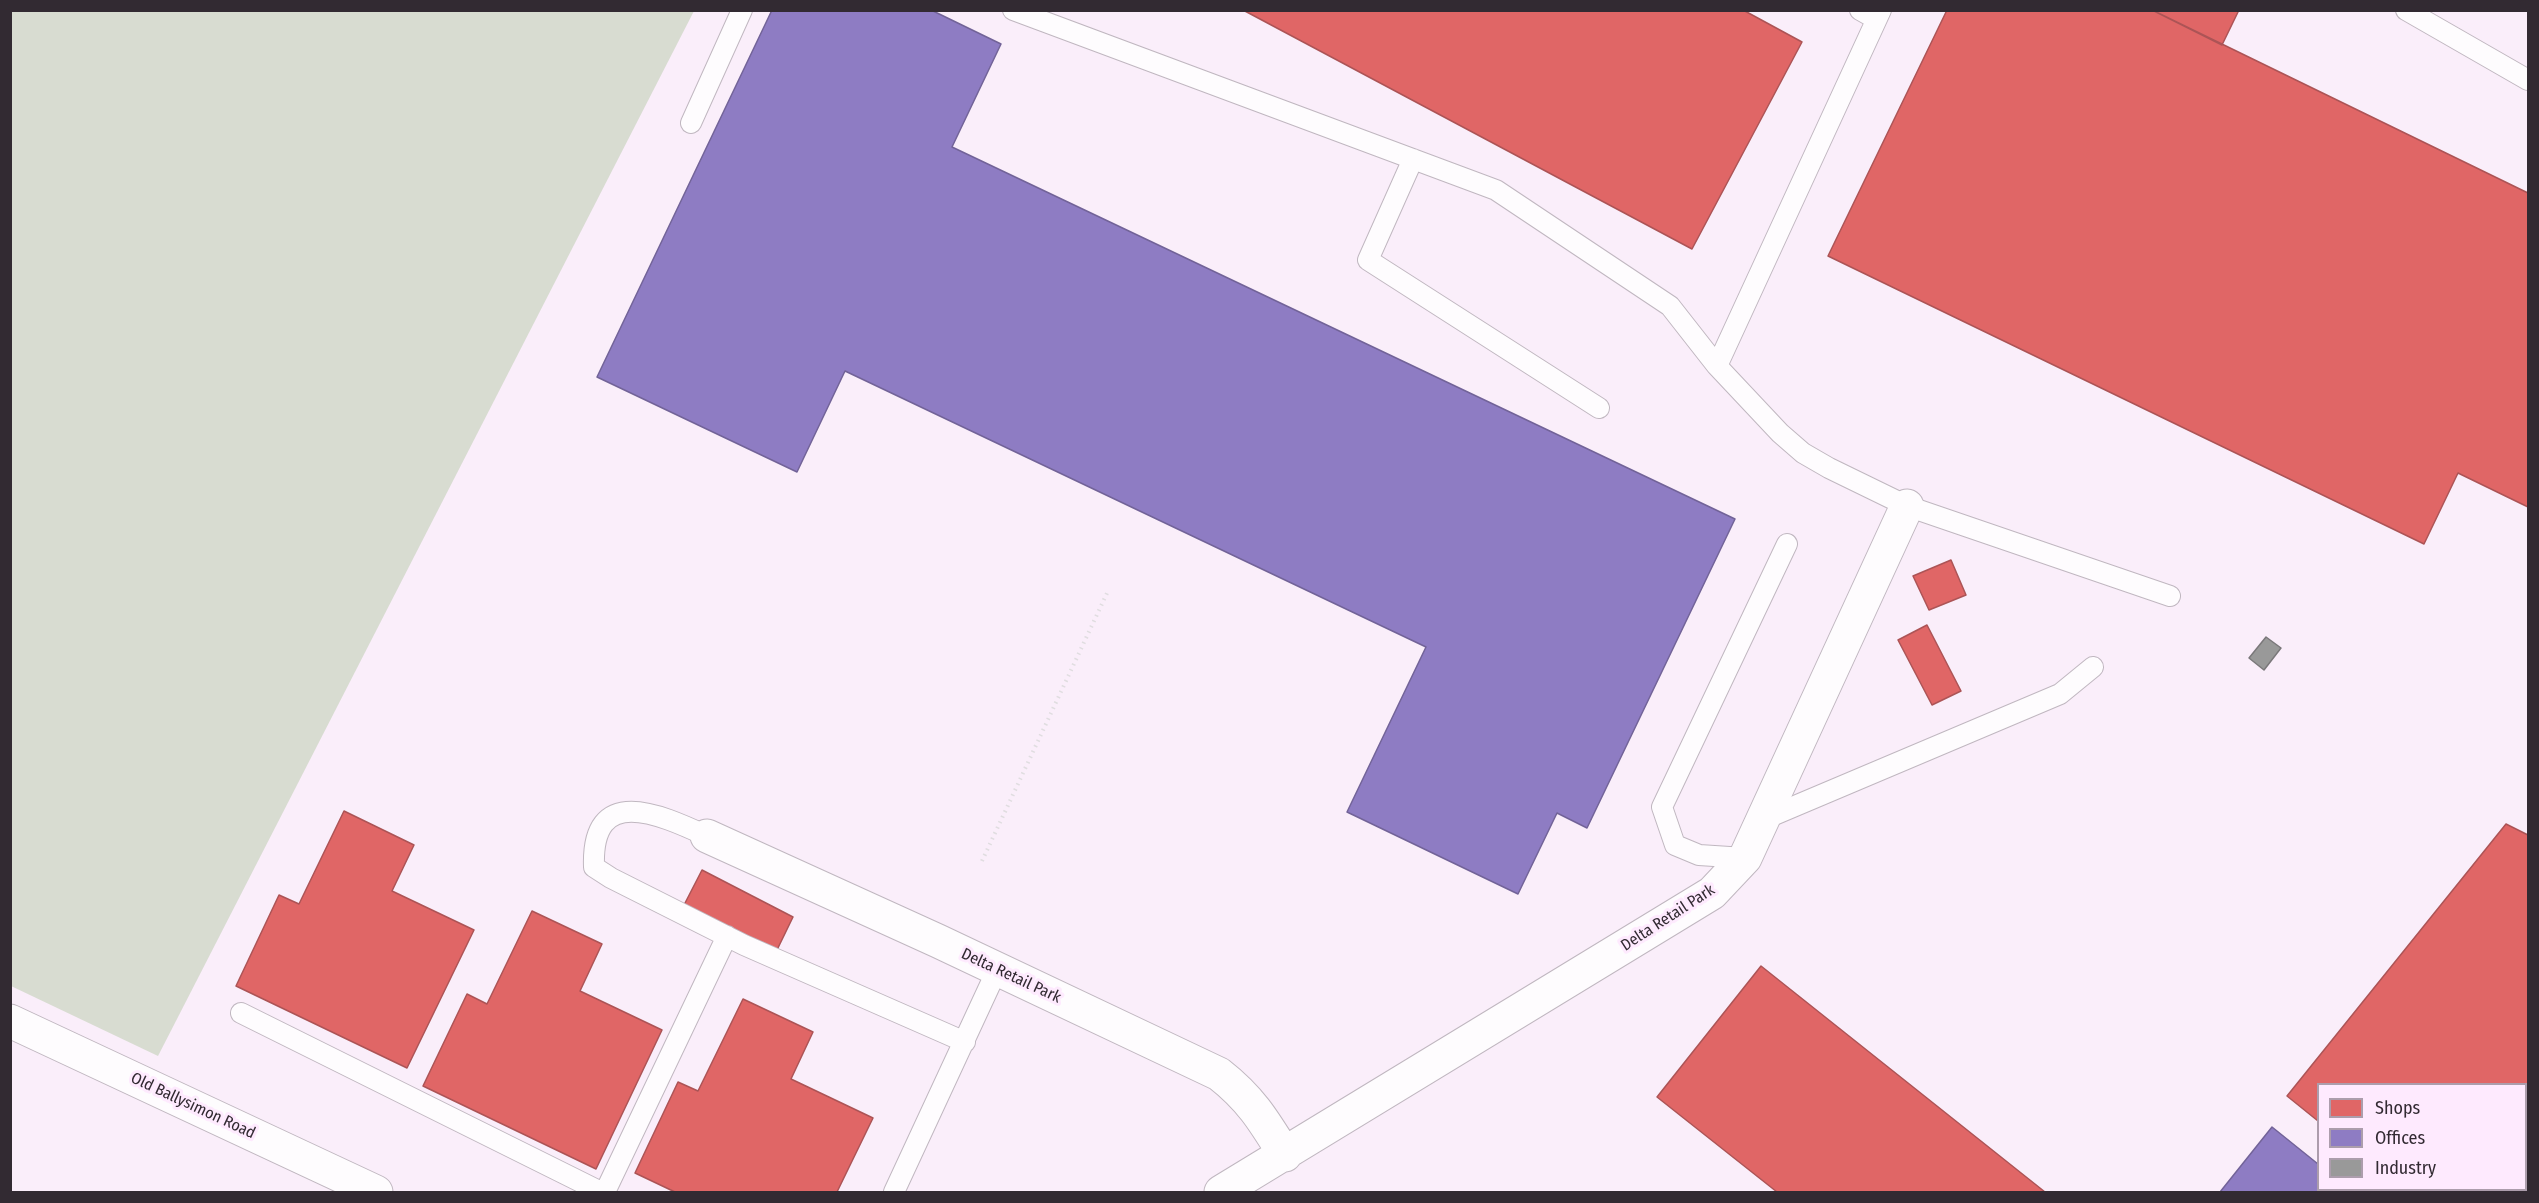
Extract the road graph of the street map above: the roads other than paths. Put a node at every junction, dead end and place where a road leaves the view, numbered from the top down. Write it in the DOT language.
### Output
graph roads {
  1 [pos="742,10"];
  2 [pos="1013,10"];
  3 [pos="2406,10"];
  4 [pos="1872,13"];
  5 [pos="2529,80"];
  6 [pos="691,123"];
  7 [pos="1413,159"];
  8 [pos="1717,366"];
  9 [pos="1599,408"];
  10 [pos="1907,506"];
  11 [pos="1787,543"];
  12 [pos="2170,596"];
  13 [pos="2093,667"];
  14 [pos="1762,820"];
  15 [pos="707,836"];
  16 [pos="1744,858"];
  17 [pos="727,936"];
  18 [pos="998,970"];
  19 [pos="241,1013"];
  20 [pos="10,1021"];
  21 [pos="965,1041"];
  22 [pos="1285,1155"];
  23 [pos="376,1192"];
  24 [pos="603,1192"];
  25 [pos="894,1192"];
  26 [pos="1221,1192"];
  1 -- 6 [label="lane"];
  2 -- 7 [label="lane"];
  3 -- 5 [label="lane"];
  4 -- 8 [label="lane"];
  7 -- 8 [label="lane"];
  7 -- 9 [label="lane"];
  8 -- 10 [label="lane"];
  10 -- 12 [label="lane"];
  10 -- 14 [label="street, Delta Retail Park"];
  11 -- 16 [label="lane"];
  13 -- 14 [label="lane"];
  14 -- 16 [label="street, Delta Retail Park"];
  15 -- 17 [label="lane"];
  15 -- 18 [label="street, Delta Retail Park"];
  16 -- 22 [label="street, Delta Retail Park"];
  17 -- 21 [label="lane"];
  17 -- 24 [label="lane"];
  18 -- 21 [label="lane"];
  18 -- 22 [label="street, Delta Retail Park"];
  19 -- 24 [label="lane"];
  20 -- 23 [label="street, Old Ballysimon Road"];
  21 -- 25 [label="lane"];
  22 -- 26 [label="street, Delta Retail Park"];
}
